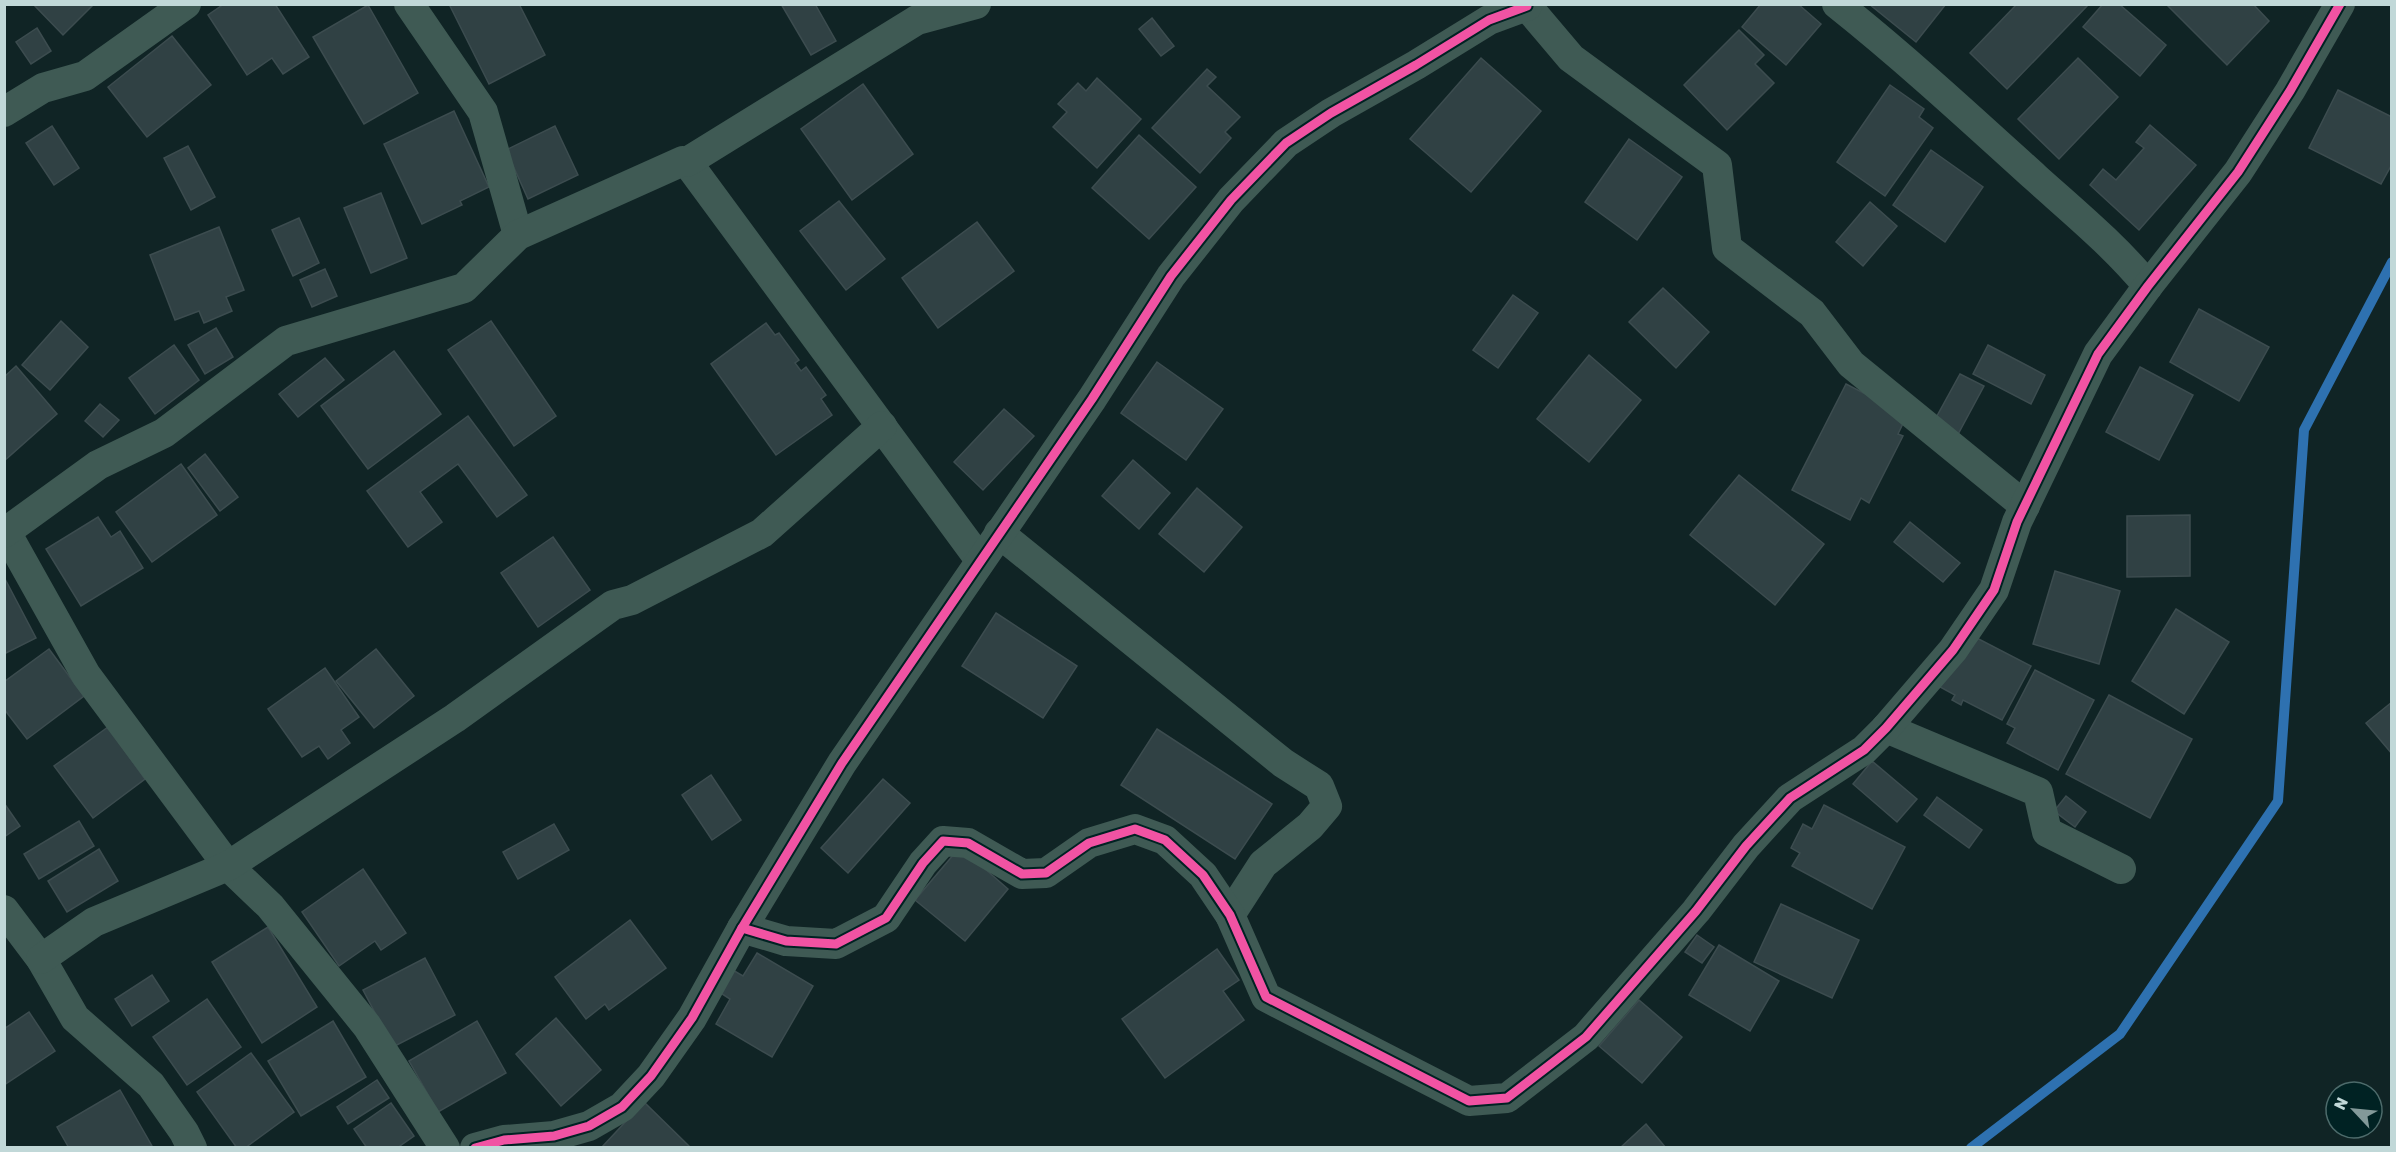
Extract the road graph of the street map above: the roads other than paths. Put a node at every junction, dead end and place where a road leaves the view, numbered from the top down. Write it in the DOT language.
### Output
graph roads {
  1 [pos="186,4"];
  2 [pos="409,4"];
  3 [pos="976,4"];
  4 [pos="1836,4"];
  5 [pos="2340,4"];
  6 [pos="1528,5"];
  7 [pos="912,12"];
  8 [pos="4,112"];
  9 [pos="687,162"];
  10 [pos="519,235"];
  11 [pos="2148,286"];
  12 [pos="882,426"];
  13 [pos="2025,506"];
  14 [pos="5,533"];
  15 [pos="999,533"];
  16 [pos="980,560"];
  17 [pos="1886,728"];
  18 [pos="228,866"];
  19 [pos="2121,869"];
  20 [pos="4,910"];
  21 [pos="1230,915"];
  22 [pos="742,928"];
  23 [pos="41,959"];
  24 [pos="192,1148"];
  25 [pos="445,1148"];
  26 [pos="475,1148"];
  1 -- 8 [label="street"];
  2 -- 10 [label="street"];
  3 -- 7 [label="street"];
  4 -- 11 [label="street"];
  5 -- 11 [label="street"];
  6 -- 13 [label="street"];
  6 -- 15 [label="street"];
  7 -- 9 [label="street"];
  9 -- 10 [label="street"];
  9 -- 12 [label="street"];
  10 -- 14 [label="street"];
  11 -- 13 [label="street"];
  12 -- 16 [label="street"];
  12 -- 18 [label="street"];
  13 -- 17 [label="street"];
  14 -- 18 [label="street"];
  15 -- 16 [label="street"];
  15 -- 21 [label="street"];
  16 -- 22 [label="street"];
  17 -- 19 [label="street"];
  17 -- 21 [label="street"];
  18 -- 23 [label="street"];
  18 -- 25 [label="street"];
  20 -- 23 [label="street"];
  21 -- 22 [label="street"];
  22 -- 26 [label="street"];
  23 -- 24 [label="street"];
}
